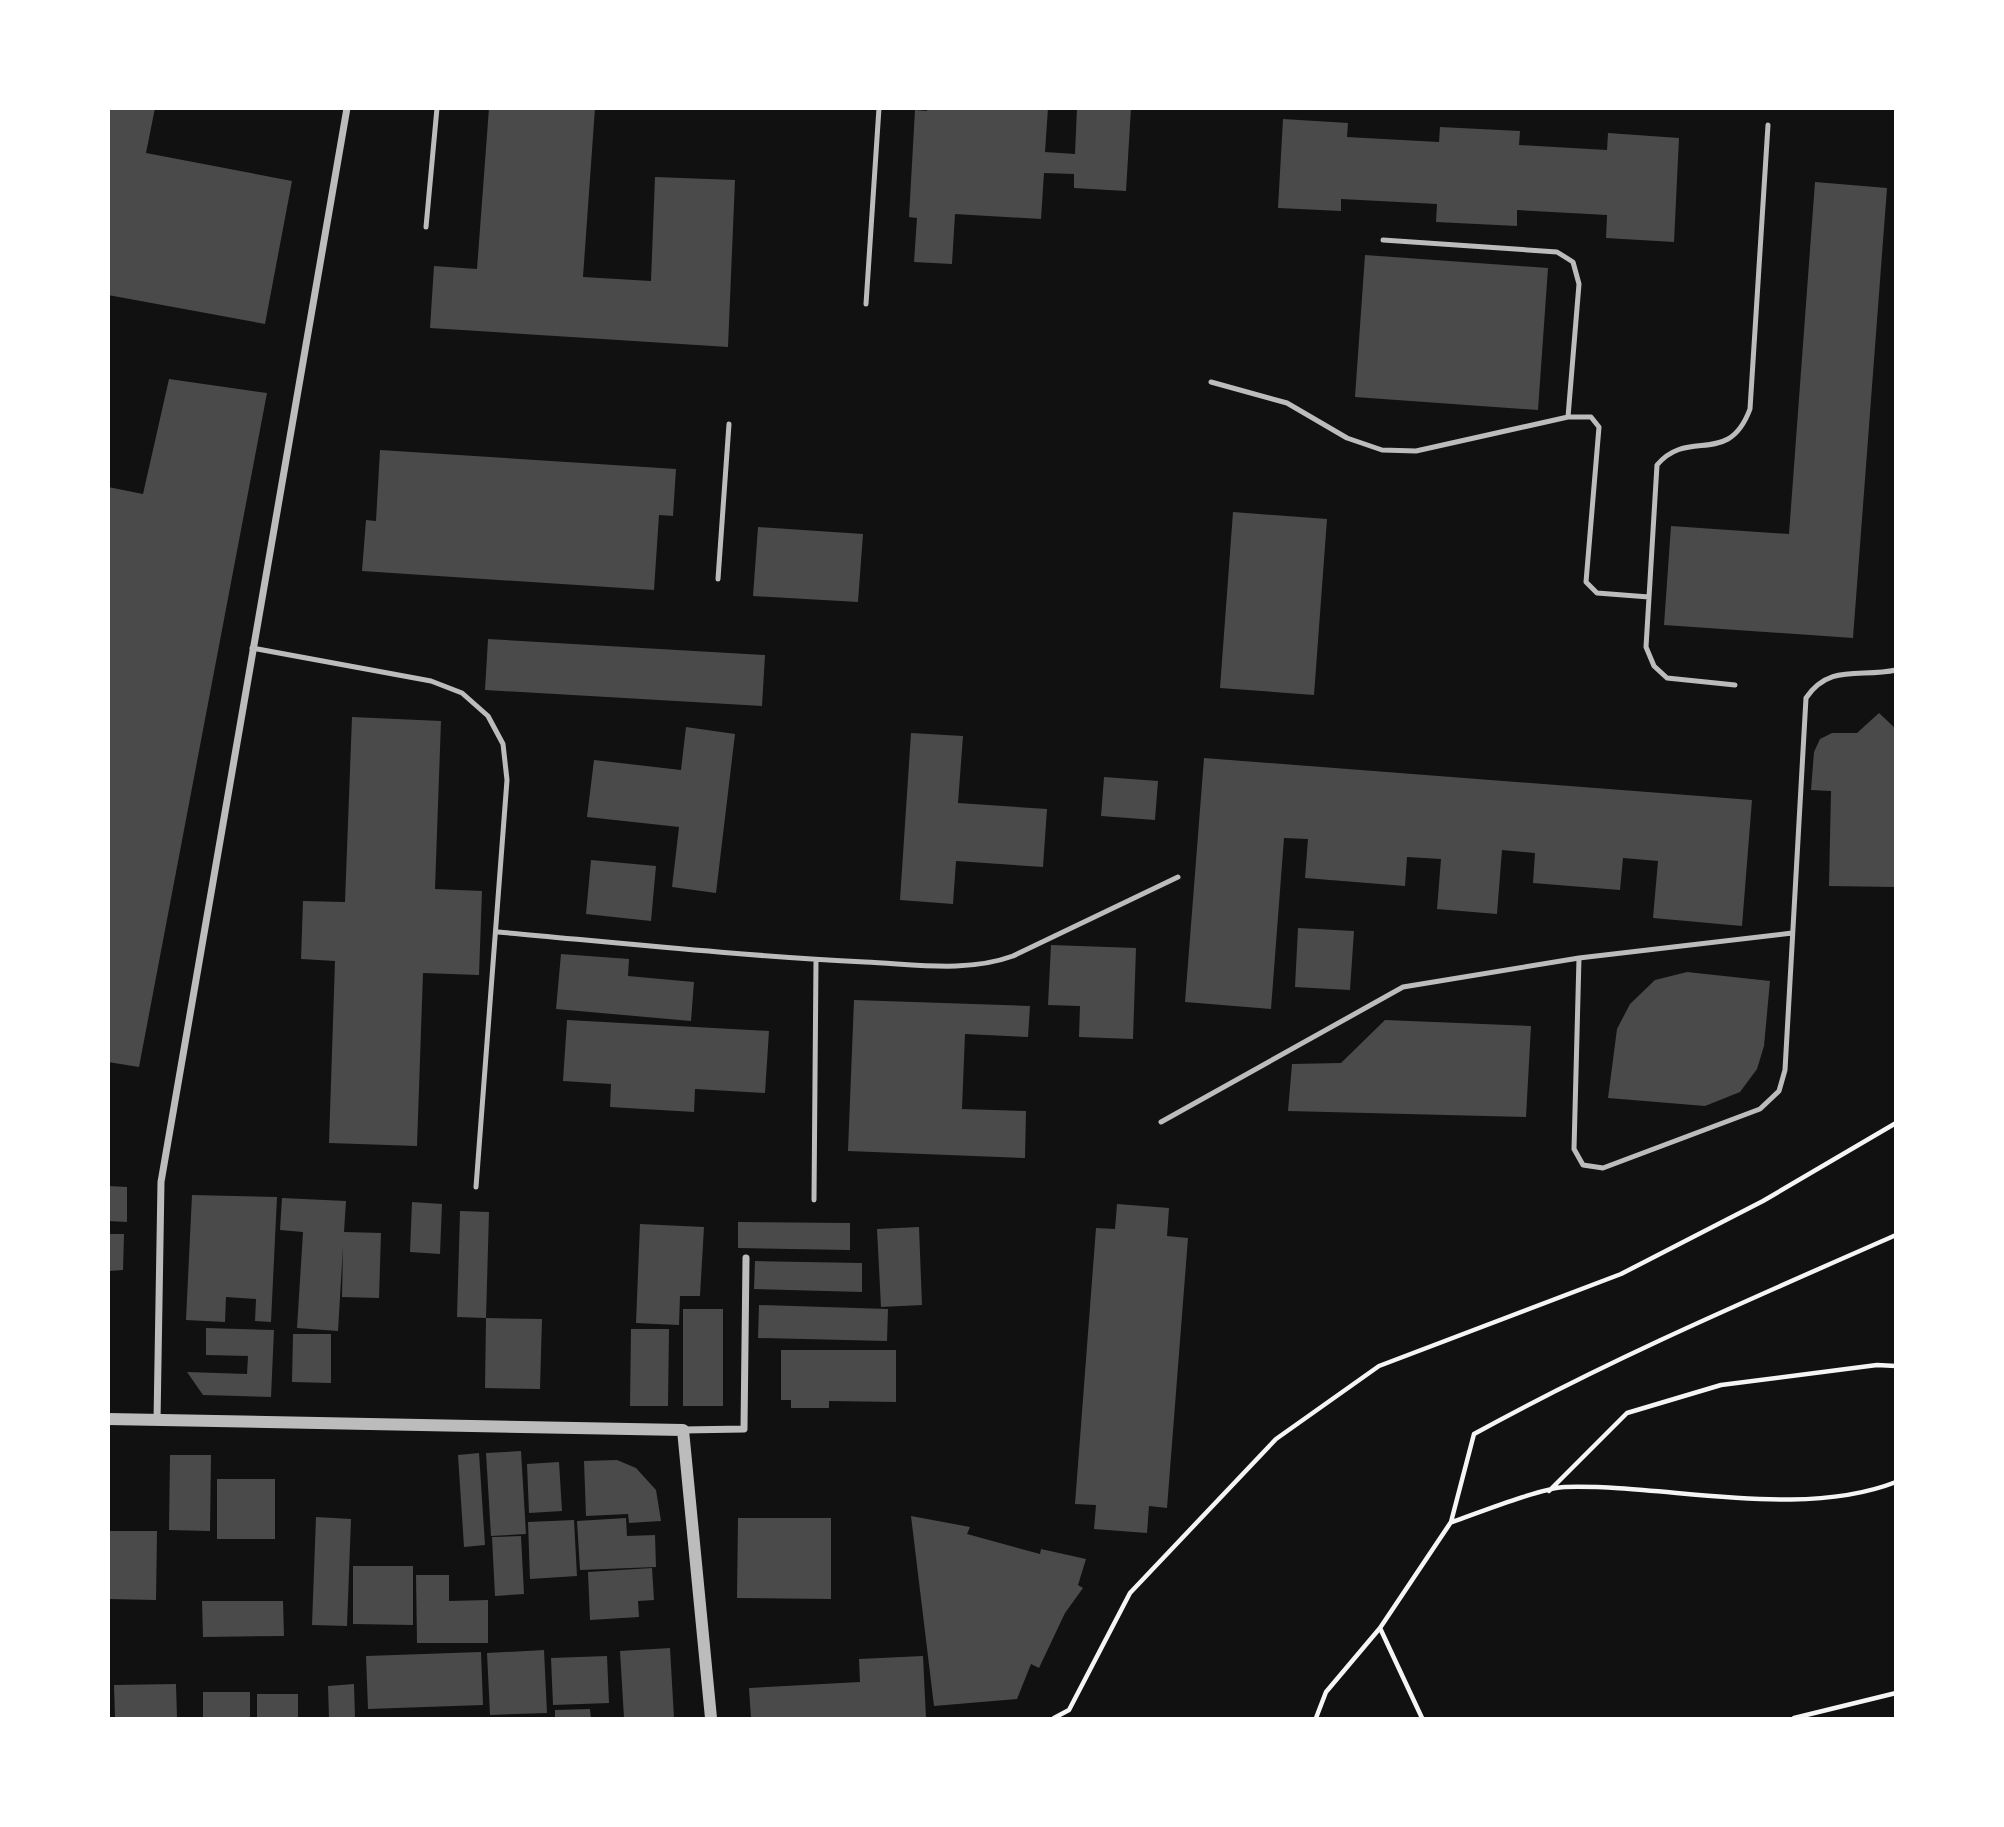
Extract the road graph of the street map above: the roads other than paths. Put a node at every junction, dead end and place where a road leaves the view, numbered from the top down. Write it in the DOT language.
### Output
graph roads {
  1 [pos="347,108"];
  2 [pos="437,108"];
  3 [pos="879,108"];
  4 [pos="1769,125"];
  5 [pos="426,227"];
  6 [pos="1383,240"];
  7 [pos="866,304"];
  8 [pos="1211,382"];
  9 [pos="1568,417"];
  10 [pos="729,425"];
  11 [pos="718,579"];
  12 [pos="1648,597"];
  13 [pos="252,648"];
  14 [pos="1895,670"];
  15 [pos="1735,685"];
  16 [pos="1178,877"];
  17 [pos="498,932"];
  18 [pos="1792,933"];
  19 [pos="1579,958"];
  20 [pos="816,960"];
  21 [pos="1161,1122"];
  22 [pos="476,1187"];
  23 [pos="814,1200"];
  24 [pos="746,1258"];
  25 [pos="108,1419"];
  26 [pos="157,1421"];
  27 [pos="683,1430"];
  28 [pos="711,1718"];
  1 -- 13 [label="street"];
  2 -- 5 [label="lane"];
  3 -- 7 [label="lane"];
  4 -- 12 [label="lane"];
  6 -- 9 [label="lane"];
  8 -- 9 [label="lane"];
  9 -- 12 [label="lane"];
  10 -- 11 [label="lane"];
  12 -- 15 [label="lane"];
  13 -- 17 [label="lane"];
  13 -- 26 [label="street"];
  14 -- 18 [label="lane"];
  16 -- 20 [label="lane"];
  17 -- 20 [label="lane"];
  17 -- 22 [label="lane"];
  18 -- 19 [label="lane"];
  18 -- 19 [label="lane"];
  19 -- 21 [label="lane"];
  20 -- 23 [label="lane"];
  24 -- 27 [label="street"];
  25 -- 26 [label="street"];
  26 -- 27 [label="street"];
  27 -- 28 [label="street"];
}
